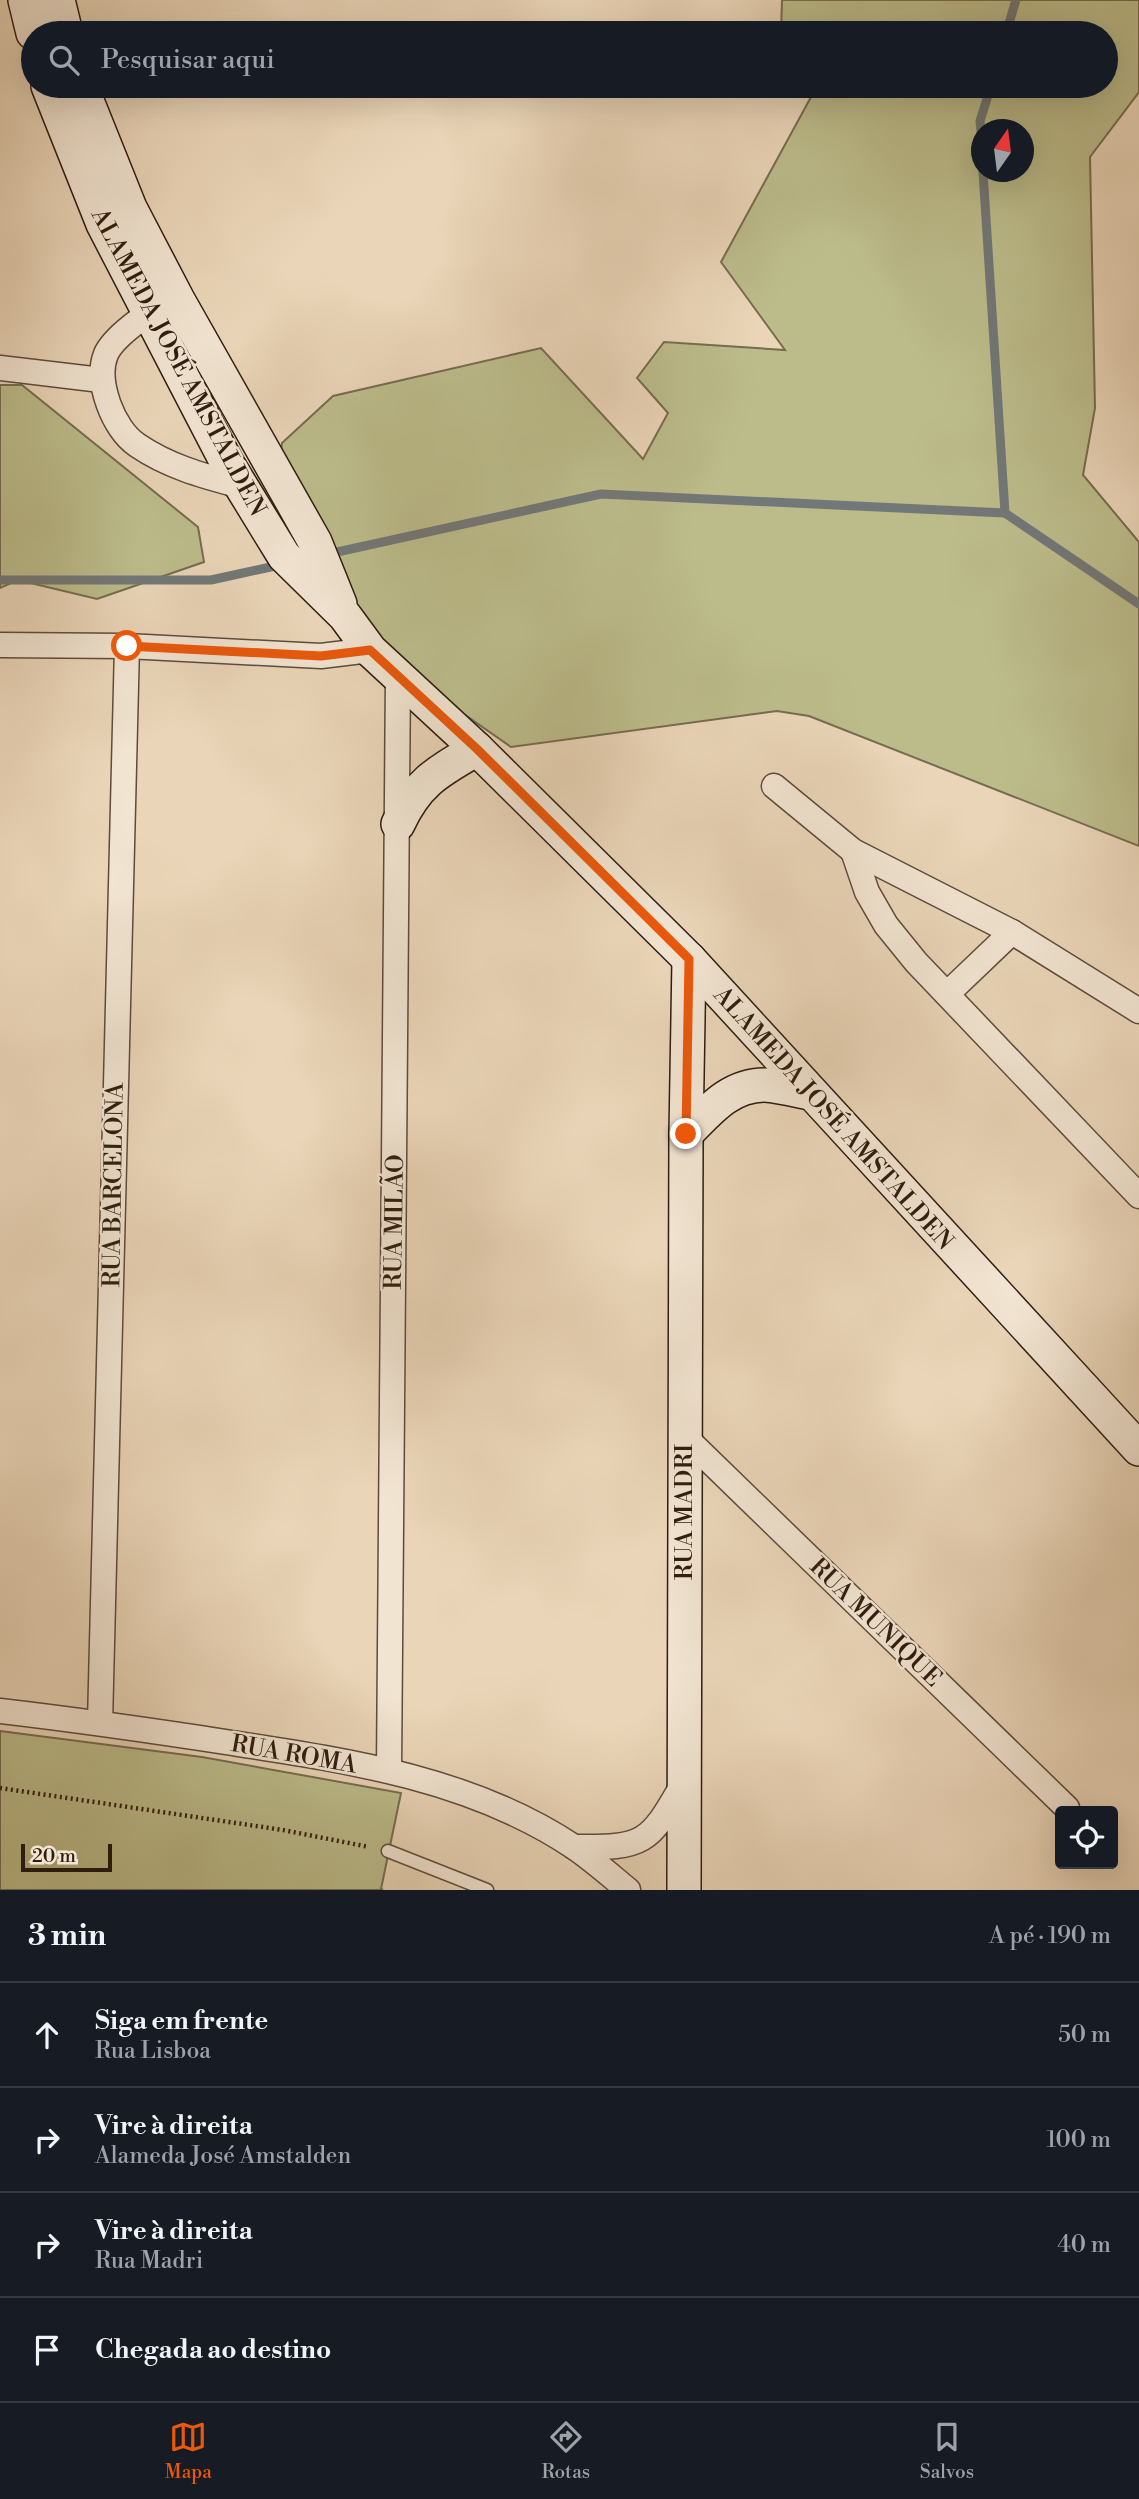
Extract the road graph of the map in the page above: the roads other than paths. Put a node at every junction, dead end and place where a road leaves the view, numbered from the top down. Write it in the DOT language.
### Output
graph roads {
  1 [pos="25,0"];
  2 [pos="58,0"];
  3 [pos="30,21"];
  4 [pos="63,21"];
  5 [pos="53,98"];
  6 [pos="86,98"];
  7 [pos="163,306"];
  8 [pos="0,368"];
  9 [pos="101,380"];
  10 [pos="261,446"];
  11 [pos="234,475"];
  12 [pos="345,616"];
  13 [pos="0,645"];
  14 [pos="127,646"];
  15 [pos="370,650"];
  16 [pos="398,674"];
  17 [pos="477,749"];
  18 [pos="774,786"];
  19 [pos="398,824"];
  20 [pos="853,851"];
  21 [pos="1012,932"];
  22 [pos="689,959"];
  23 [pos="947,994"];
  24 [pos="1139,1011"];
  25 [pos="810,1093"];
  26 [pos="686,1134"];
  27 [pos="1139,1196"];
  28 [pos="684,1436"];
  29 [pos="1139,1449"];
  30 [pos="0,1711"];
  31 [pos="100,1723"];
  32 [pos="389,1770"];
  33 [pos="684,1782"];
  34 [pos="1065,1806"];
  35 [pos="574,1847"];
  36 [pos="388,1851"];
  37 [pos="487,1890"];
  38 [pos="628,1890"];
  39 [pos="684,1890"];
  1 -- 3 [label="street"];
  2 -- 4 [label="street"];
  5 -- 7 [label="street, ALAMEDA JOSÉ AMSTALDEN"];
  6 -- 7 [label="street, ALAMEDA JOSÉ AMSTALDEN"];
  7 -- 9 [label="street"];
  7 -- 10 [label="street, ALAMEDA JOSÉ AMSTALDEN"];
  7 -- 11 [label="street, ALAMEDA JOSÉ AMSTALDEN"];
  8 -- 9 [label="street"];
  9 -- 11 [label="street"];
  10 -- 11 [label="street"];
  10 -- 12 [label="street, ALAMEDA JOSÉ AMSTALDEN"];
  11 -- 12 [label="street, ALAMEDA JOSÉ AMSTALDEN"];
  12 -- 15 [label="street, ALAMEDA JOSÉ AMSTALDEN"];
  13 -- 14 [label="street"];
  14 -- 15 [label="street"];
  14 -- 31 [label="street, RUA BARCELONA"];
  15 -- 16 [label="street, ALAMEDA JOSÉ AMSTALDEN"];
  16 -- 17 [label="street, ALAMEDA JOSÉ AMSTALDEN"];
  16 -- 19 [label="street, RUA MILÃO"];
  17 -- 19 [label="street"];
  17 -- 22 [label="street, ALAMEDA JOSÉ AMSTALDEN"];
  18 -- 20 [label="street"];
  19 -- 32 [label="street, RUA MILÃO"];
  20 -- 21 [label="street"];
  20 -- 23 [label="street"];
  21 -- 23 [label="street"];
  21 -- 24 [label="street"];
  22 -- 25 [label="street, ALAMEDA JOSÉ AMSTALDEN"];
  22 -- 26 [label="street, RUA MADRI"];
  23 -- 27 [label="street"];
  25 -- 26 [label="street"];
  25 -- 29 [label="street, ALAMEDA JOSÉ AMSTALDEN"];
  26 -- 28 [label="street, RUA MADRI"];
  28 -- 33 [label="street, RUA MADRI"];
  28 -- 34 [label="street, RUA MUNIQUE"];
  30 -- 31 [label="street, RUA ROMA"];
  31 -- 32 [label="street, RUA ROMA"];
  32 -- 35 [label="street, RUA ROMA"];
  33 -- 35 [label="street, RUA ROMA"];
  33 -- 39 [label="street, RUA MADRI"];
  35 -- 38 [label="street, RUA ROMA"];
  36 -- 37 [label="lane"];
}
